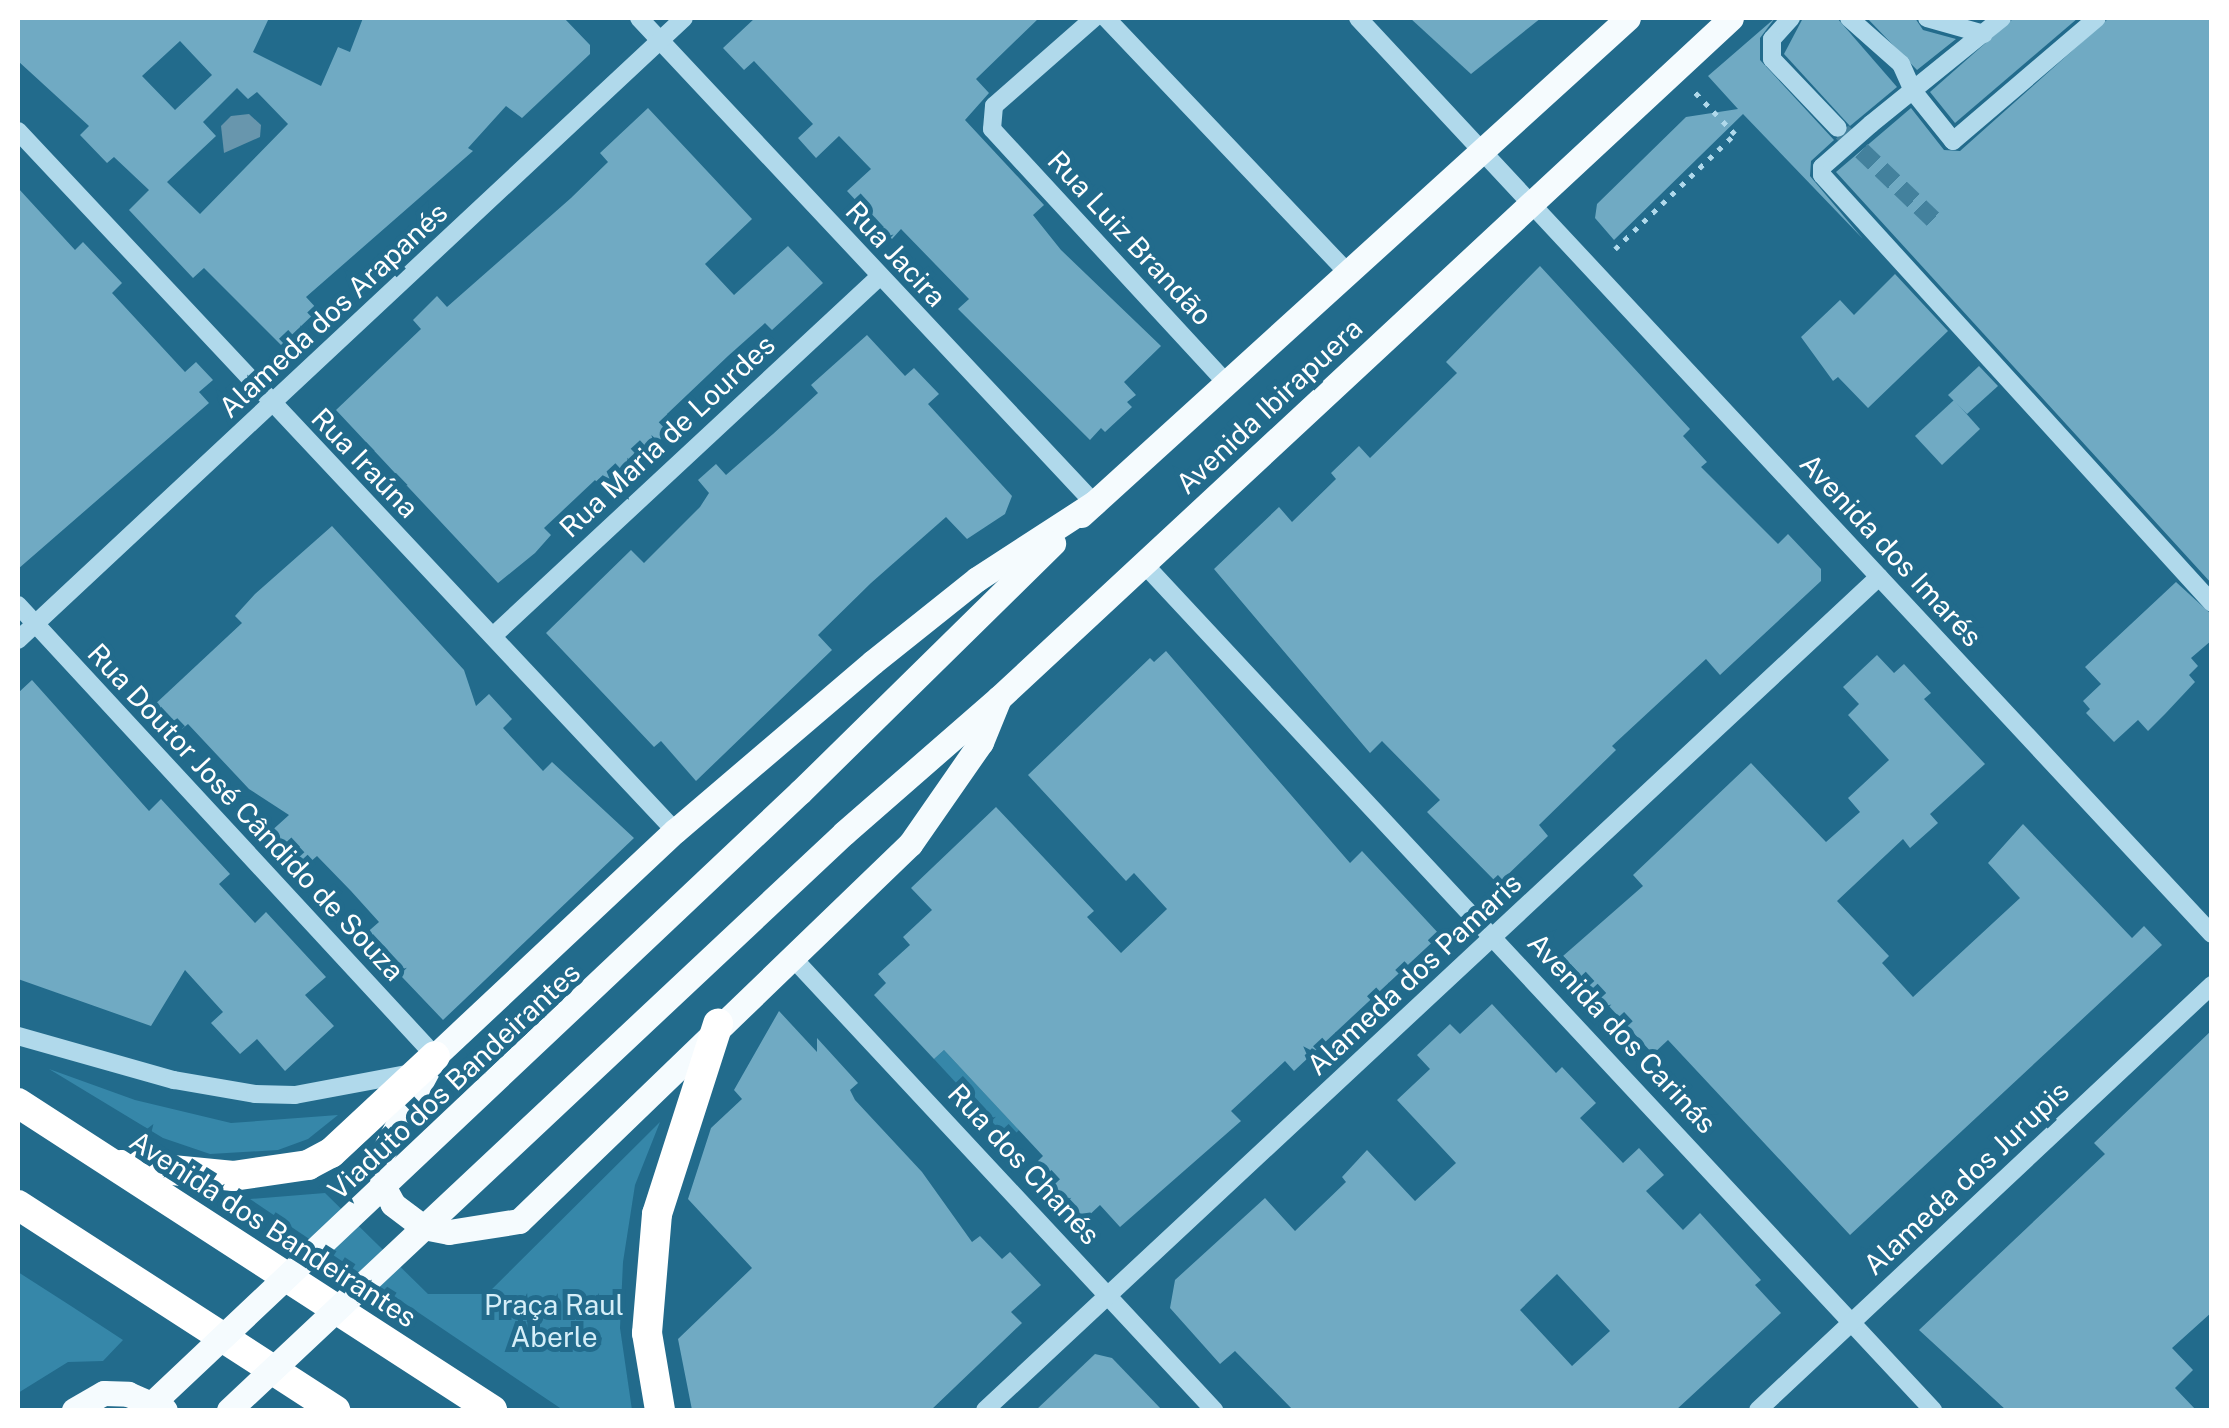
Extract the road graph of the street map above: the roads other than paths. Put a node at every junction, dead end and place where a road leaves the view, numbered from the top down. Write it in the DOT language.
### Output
graph roads {
  1 [pos="639,18"];
  2 [pos="684,18"];
  3 [pos="1094,18"];
  4 [pos="1106,18"];
  5 [pos="1358,18"];
  6 [pos="1628,18"];
  7 [pos="1731,18"];
  8 [pos="1791,18"];
  9 [pos="1849,18"];
  10 [pos="1927,18"];
  11 [pos="2002,18"];
  12 [pos="2097,18"];
  13 [pos="1984,34"];
  14 [pos="660,40"];
  15 [pos="1914,91"];
  16 [pos="1838,128"];
  17 [pos="18,131"];
  18 [pos="1484,153"];
  19 [pos="1530,203"];
  20 [pos="1349,274"];
  21 [pos="879,277"];
  22 [pos="1227,384"];
  23 [pos="272,405"];
  24 [pos="1094,503"];
  25 [pos="1144,564"];
  26 [pos="1879,577"];
  27 [pos="2212,603"];
  28 [pos="18,605"];
  29 [pos="35,624"];
  30 [pos="493,636"];
  31 [pos="18,640"];
  32 [pos="999,698"];
  33 [pos="800,792"];
  34 [pos="675,831"];
  35 [pos="2212,934"];
  36 [pos="1496,936"];
  37 [pos="792,956"];
  38 [pos="2212,985"];
  39 [pos="718,1024"];
  40 [pos="18,1036"];
  41 [pos="424,1064"];
  42 [pos="18,1103"];
  43 [pos="112,1164"];
  44 [pos="18,1205"];
  45 [pos="1108,1296"];
  46 [pos="1852,1323"];
  47 [pos="74,1410"];
  48 [pos="145,1410"];
  49 [pos="165,1410"];
  50 [pos="229,1410"];
  51 [pos="335,1410"];
  52 [pos="492,1410"];
  53 [pos="660,1410"];
  54 [pos="986,1410"];
  55 [pos="1214,1410"];
  56 [pos="1758,1410"];
  57 [pos="1933,1410"];
  1 -- 14 [label="street, Rua Jacira"];
  2 -- 14 [label="street, Alameda dos Arapanés"];
  3 -- 22 [label="street, Rua Luiz Brandão"];
  4 -- 20 [label="street"];
  5 -- 18 [label="street, Avenida dos Imarés"];
  6 -- 18 [label="main road, Avenida Ibirapuera"];
  7 -- 19 [label="main road, Avenida Ibirapuera"];
  8 -- 16 [label="street"];
  9 -- 15 [label="street"];
  10 -- 13 [label="street"];
  11 -- 13 [label="street"];
  12 -- 15 [label="street"];
  13 -- 15 [label="street"];
  14 -- 21 [label="street, Rua Jacira"];
  14 -- 23 [label="street, Alameda dos Arapanés"];
  15 -- 27 [label="street"];
  17 -- 23 [label="street, Rua Iraúna"];
  18 -- 19 [label="street, Avenida dos Imarés"];
  18 -- 20 [label="main road, Avenida Ibirapuera"];
  19 -- 25 [label="main road, Avenida Ibirapuera"];
  19 -- 26 [label="street, Avenida dos Imarés"];
  20 -- 22 [label="main road, Avenida Ibirapuera"];
  21 -- 24 [label="street, Rua Jacira"];
  21 -- 30 [label="street, Rua Maria de Lourdes"];
  22 -- 24 [label="main road, Avenida Ibirapuera"];
  23 -- 29 [label="street, Alameda dos Arapanés"];
  23 -- 30 [label="street, Rua Iraúna"];
  24 -- 33 [label="main road, Avenida Ibirapuera"];
  24 -- 34 [label="main road"];
  25 -- 32 [label="main road, Avenida Ibirapuera"];
  25 -- 36 [label="street, Avenida dos Carinás"];
  26 -- 35 [label="street, Avenida dos Imarés"];
  26 -- 36 [label="street, Alameda dos Pamaris"];
  28 -- 29 [label="street, Rua Doutor José Cândido de Souza"];
  29 -- 31 [label="street, Alameda dos Arapanés"];
  29 -- 41 [label="street, Rua Doutor José Cândido de Souza"];
  30 -- 34 [label="street, Rua Iraúna"];
  32 -- 37 [label="main road"];
  32 -- 50 [label="main road, Avenida Ibirapuera, bridge"];
  33 -- 48 [label="main road, Viaduto dos Bandeirantes, bridge"];
  34 -- 41 [label="main road"];
  36 -- 45 [label="street, Alameda dos Pamaris"];
  36 -- 46 [label="street, Avenida dos Carinás"];
  37 -- 39 [label="main road"];
  37 -- 45 [label="street, Rua dos Chanés"];
  38 -- 46 [label="street, Alameda dos Jurupis"];
  39 -- 41 [label="main road"];
  39 -- 53 [label="highway"];
  40 -- 41 [label="street"];
  41 -- 43 [label="highway"];
  42 -- 43 [label="highway, Avenida dos Bandeirantes"];
  43 -- 52 [label="highway, Avenida dos Bandeirantes"];
  44 -- 51 [label="highway"];
  45 -- 54 [label="street, Alameda dos Pamaris"];
  45 -- 55 [label="street, Rua dos Chanés"];
  46 -- 56 [label="street, Alameda dos Jurupis"];
  46 -- 57 [label="street, Avenida dos Carinás"];
  47 -- 49 [label="main road"];
}
